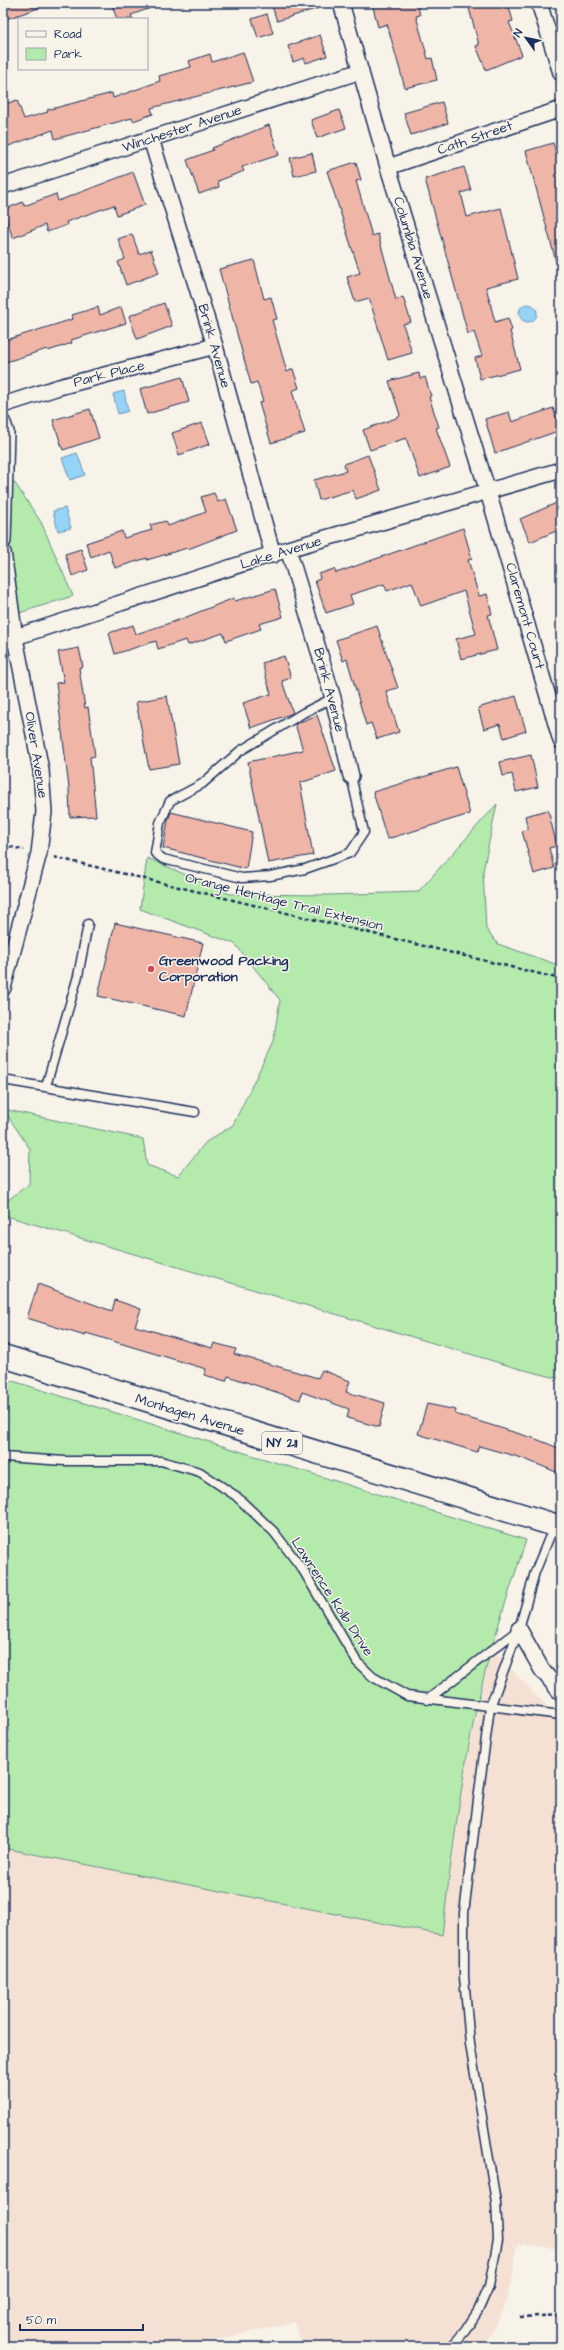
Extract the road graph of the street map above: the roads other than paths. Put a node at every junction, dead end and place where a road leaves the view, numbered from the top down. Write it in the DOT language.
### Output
graph roads {
  1 [pos="341,3"];
  2 [pos="539,3"];
  3 [pos="361,70"];
  4 [pos="561,72"];
  5 [pos="561,109"];
  6 [pos="151,139"];
  7 [pos="388,167"];
  8 [pos="3,186"];
  9 [pos="215,346"];
  10 [pos="3,405"];
  11 [pos="3,423"];
  12 [pos="561,470"];
  13 [pos="488,492"];
  14 [pos="3,541"];
  15 [pos="288,550"];
  16 [pos="3,552"];
  17 [pos="273,555"];
  18 [pos="9,640"];
  19 [pos="333,698"];
  20 [pos="561,741"];
  21 [pos="351,776"];
  22 [pos="88,924"];
  23 [pos="3,986"];
  24 [pos="3,1080"];
  25 [pos="46,1086"];
  26 [pos="195,1112"];
  27 [pos="3,1356"];
  28 [pos="3,1457"];
  29 [pos="558,1527"];
  30 [pos="519,1630"];
  31 [pos="561,1693"];
  32 [pos="427,1700"];
  33 [pos="490,1707"];
  34 [pos="561,1715"];
  35 [pos="450,2347"];
  1 -- 3 [label="street, Columbia Avenue"];
  2 -- 4 [label="street"];
  3 -- 6 [label="street, Winchester Avenue"];
  3 -- 7 [label="street, Columbia Avenue"];
  5 -- 7 [label="street, Cath Street"];
  6 -- 8 [label="street, Winchester Avenue"];
  6 -- 9 [label="street, Brink Avenue"];
  7 -- 13 [label="street, Columbia Avenue"];
  9 -- 10 [label="street, Park Place"];
  9 -- 17 [label="street, Brink Avenue"];
  11 -- 14 [label="street"];
  12 -- 13 [label="street, Lake Avenue"];
  13 -- 15 [label="street, Lake Avenue"];
  13 -- 20 [label="street, Claremont Court"];
  15 -- 17 [label="street, Lake Avenue"];
  15 -- 19 [label="street, Brink Avenue"];
  16 -- 18 [label="street, Oliver Avenue"];
  17 -- 18 [label="street, Lake Avenue"];
  18 -- 23 [label="street, Oliver Avenue"];
  19 -- 21 [label="street, Brink Avenue"];
  19 -- 21 [label="lane, Brink Avenue"];
  22 -- 25 [label="lane"];
  24 -- 25 [label="lane"];
  25 -- 26 [label="lane"];
  27 -- 29 [label="main road, Monhagen Avenue / NY 211"];
  28 -- 32 [label="lane, Lawrence Kolb Drive"];
  29 -- 30 [label="lane"];
  30 -- 31 [label="street"];
  30 -- 32 [label="lane"];
  30 -- 33 [label="lane"];
  32 -- 33 [label="lane, Lawrence Kolb Drive"];
  33 -- 34 [label="lane, Lawrence Kolb Drive"];
  33 -- 35 [label="lane"];
}
